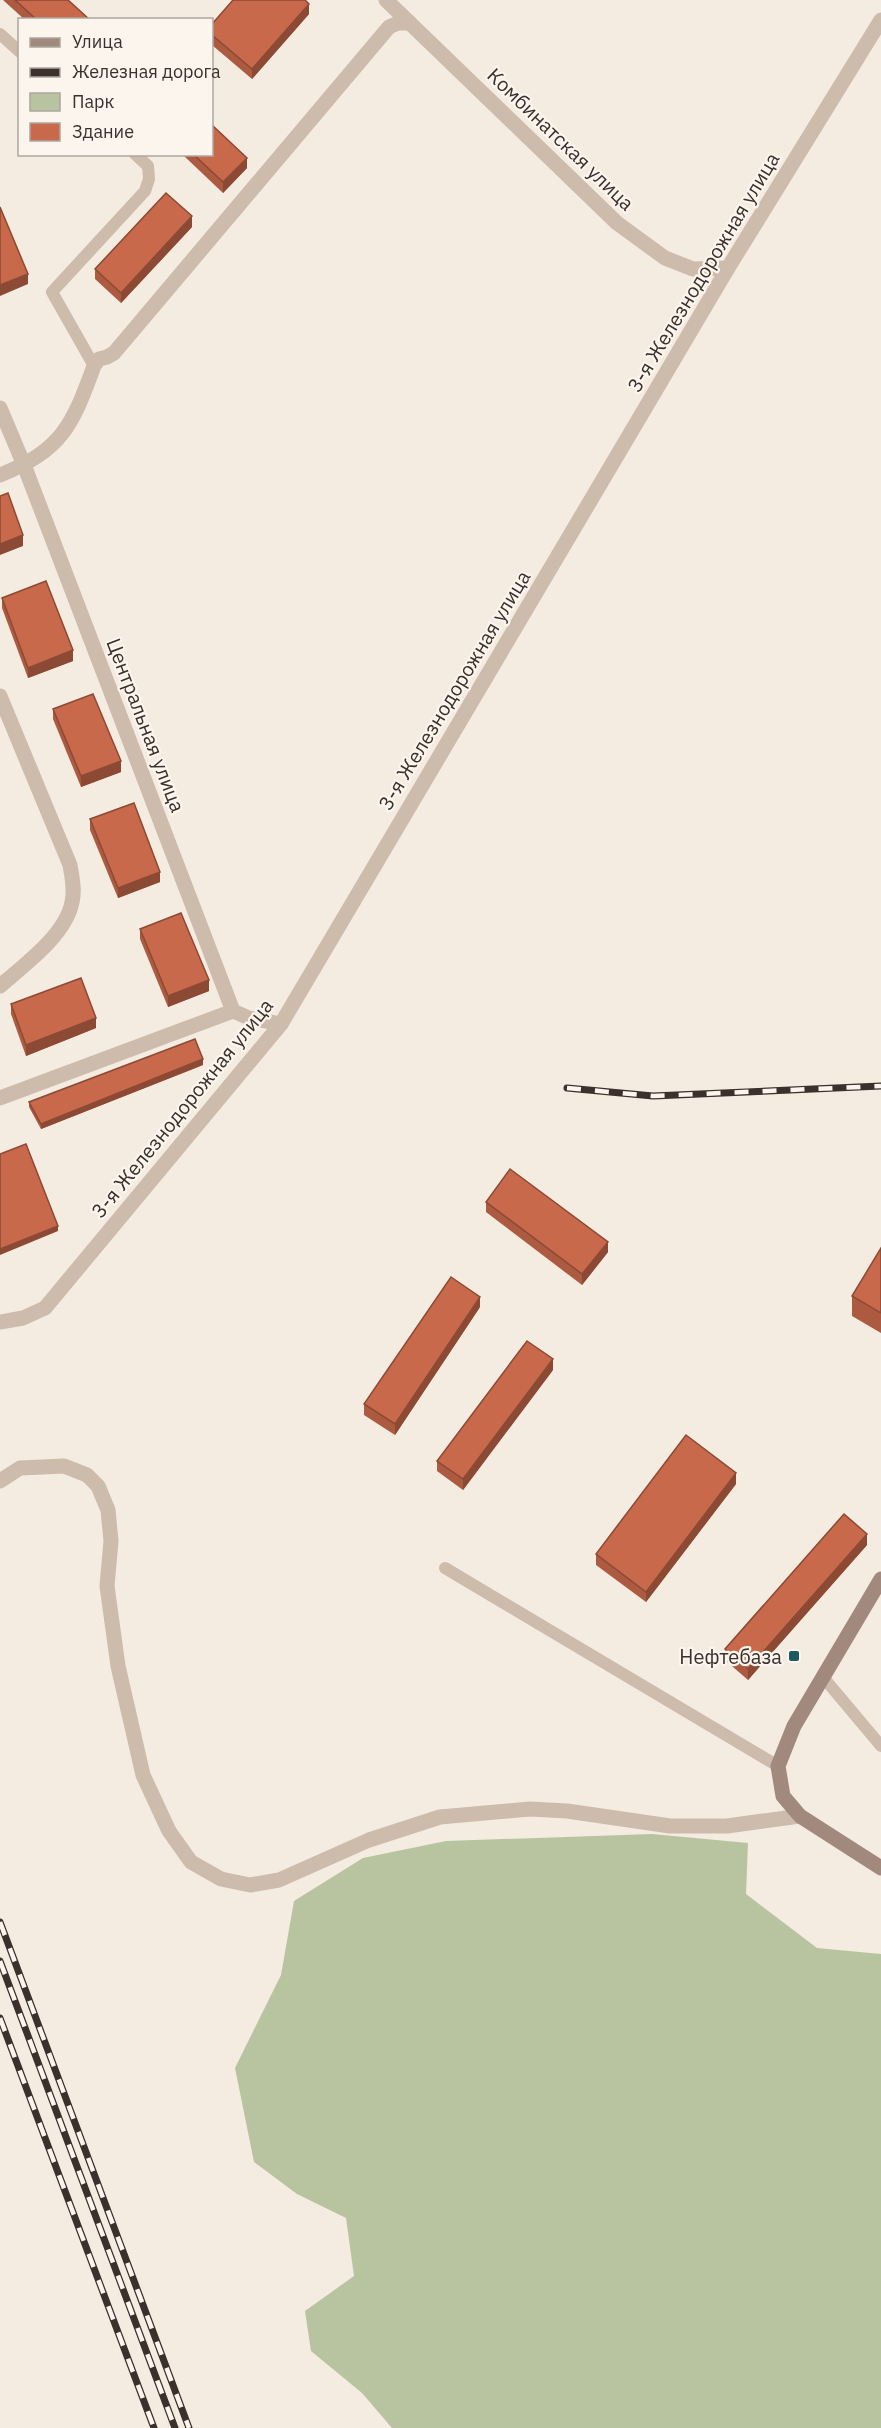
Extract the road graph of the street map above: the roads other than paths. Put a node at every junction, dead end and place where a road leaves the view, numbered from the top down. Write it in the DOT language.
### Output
graph roads {
  1 [pos="386,0"];
  2 [pos="881,20"];
  3 [pos="410,23"];
  4 [pos="0,34"];
  5 [pos="18,50"];
  6 [pos="137,156"];
  7 [pos="728,268"];
  8 [pos="94,366"];
  9 [pos="0,408"];
  10 [pos="24,465"];
  11 [pos="0,475"];
  12 [pos="1,702"];
  13 [pos="0,986"];
  14 [pos="233,1011"];
  15 [pos="281,1024"];
  16 [pos="0,1098"];
  17 [pos="0,1322"];
  18 [pos="0,1481"];
  19 [pos="445,1568"];
  20 [pos="881,1579"];
  21 [pos="823,1677"];
  22 [pos="881,1746"];
  23 [pos="778,1766"];
  24 [pos="800,1816"];
  25 [pos="881,1868"];
  1 -- 3 [label="street, Комбинатская улица"];
  2 -- 7 [label="street, 3-я Железнодорожная улица"];
  3 -- 7 [label="street, Комбинатская улица"];
  3 -- 8 [label="street"];
  4 -- 5 [label="lane"];
  6 -- 8 [label="lane"];
  7 -- 15 [label="street, 3-я Железнодорожная улица"];
  8 -- 10 [label="street"];
  9 -- 10 [label="street, Центральная улица"];
  10 -- 11 [label="street"];
  10 -- 14 [label="street, Центральная улица"];
  12 -- 13 [label="street"];
  14 -- 15 [label="street"];
  14 -- 16 [label="street"];
  15 -- 17 [label="street, 3-я Железнодорожная улица"];
  18 -- 24 [label="street"];
  19 -- 23 [label="lane"];
  20 -- 21 [label="street"];
  21 -- 22 [label="lane"];
  21 -- 23 [label="street"];
  23 -- 24 [label="street"];
  24 -- 25 [label="street"];
}
